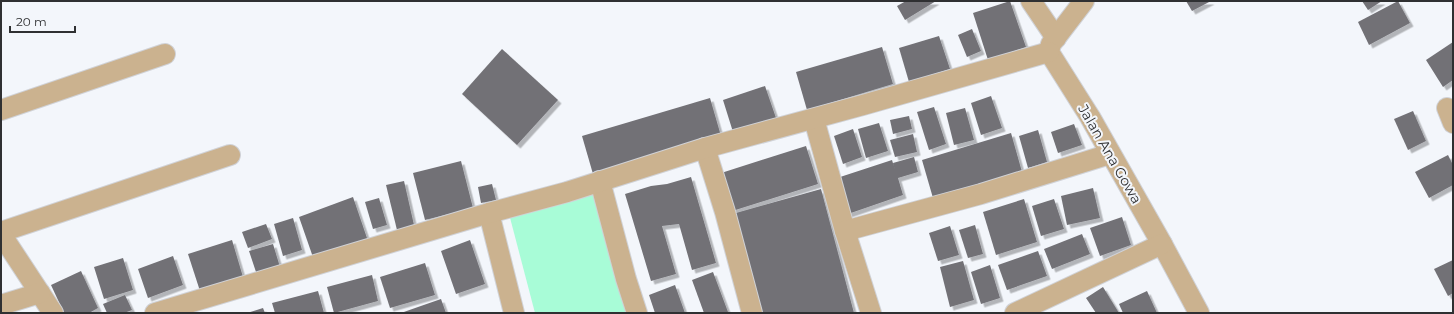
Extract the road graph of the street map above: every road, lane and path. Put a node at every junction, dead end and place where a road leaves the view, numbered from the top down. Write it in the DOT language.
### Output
graph roads {
  1 [pos="1031,1"];
  2 [pos="1084,1"];
  3 [pos="1052,45"];
  4 [pos="165,54"];
  5 [pos="1,110"];
  6 [pos="814,119"];
  7 [pos="705,148"];
  8 [pos="1110,154"];
  9 [pos="230,155"];
  10 [pos="600,181"];
  11 [pos="489,213"];
  12 [pos="845,231"];
  13 [pos="1,233"];
  14 [pos="1162,244"];
  15 [pos="40,293"];
  16 [pos="1,305"];
  17 [pos="53,313"];
  18 [pos="155,313"];
  19 [pos="514,313"];
  20 [pos="637,313"];
  21 [pos="752,313"];
  22 [pos="872,313"];
  23 [pos="1015,313"];
  24 [pos="1199,313"];
  1 -- 3 [label="street, Jalan Ana Gowa"];
  2 -- 3 [label="street"];
  3 -- 6 [label="street"];
  3 -- 8 [label="street, Jalan Ana Gowa"];
  4 -- 5 [label="street"];
  6 -- 7 [label="street"];
  6 -- 12 [label="street"];
  7 -- 10 [label="street"];
  7 -- 21 [label="street"];
  8 -- 12 [label="street"];
  8 -- 14 [label="street, Jalan Ana Gowa"];
  9 -- 13 [label="street"];
  10 -- 11 [label="street"];
  10 -- 20 [label="street"];
  11 -- 18 [label="street"];
  11 -- 19 [label="street"];
  12 -- 22 [label="street"];
  13 -- 15 [label="street"];
  14 -- 23 [label="street"];
  14 -- 24 [label="street, Jalan Ana Gowa"];
  15 -- 16 [label="street"];
  15 -- 17 [label="street"];
}
